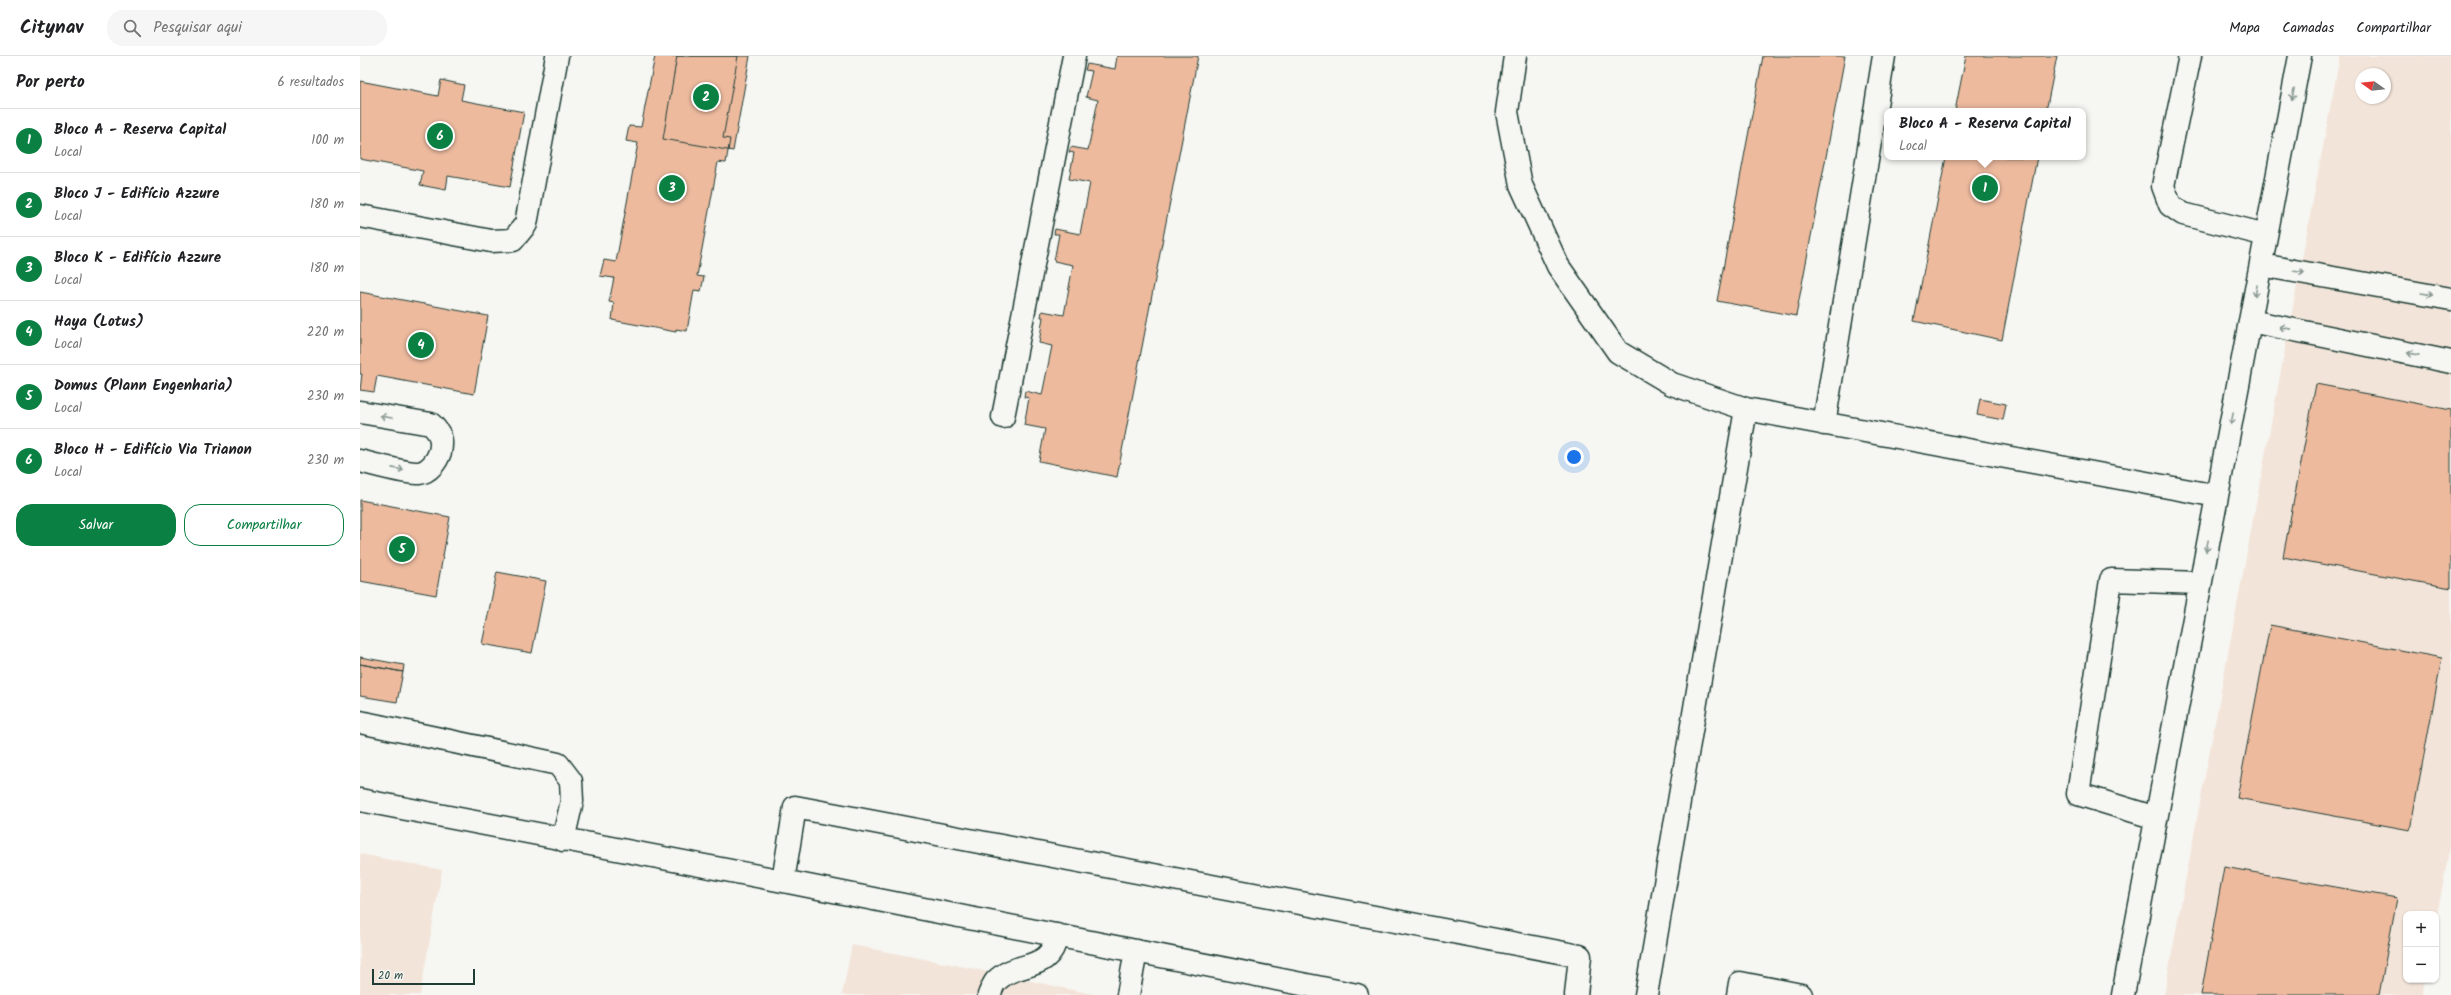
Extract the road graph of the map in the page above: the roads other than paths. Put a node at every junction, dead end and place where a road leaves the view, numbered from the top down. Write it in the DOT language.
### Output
graph roads {
  1 [pos="557,56"];
  2 [pos="1074,56"];
  3 [pos="1515,56"];
  4 [pos="1884,56"];
  5 [pos="2190,56"];
  6 [pos="2300,56"];
  7 [pos="360,216"];
  8 [pos="2266,235"];
  9 [pos="2261,265"];
  10 [pos="2451,299"];
  11 [pos="2250,321"];
  12 [pos="2451,362"];
  13 [pos="1746,409"];
  14 [pos="360,412"];
  15 [pos="1003,417"];
  16 [pos="1824,424"];
  17 [pos="360,461"];
  18 [pos="2217,496"];
  19 [pos="2200,583"];
  20 [pos="360,722"];
  21 [pos="360,800"];
  22 [pos="2156,818"];
  23 [pos="563,840"];
  24 [pos="782,881"];
  25 [pos="1057,935"];
  26 [pos="1136,951"];
  27 [pos="988,995"];
  28 [pos="1128,995"];
  29 [pos="1357,995"];
  30 [pos="1576,995"];
  31 [pos="1646,995"];
  32 [pos="1738,995"];
  33 [pos="1801,995"];
  34 [pos="2123,995"];
  1 -- 7 [label="street"];
  2 -- 15 [label="street"];
  3 -- 13 [label="street"];
  4 -- 16 [label="street"];
  5 -- 8 [label="street"];
  6 -- 8 [label="street, one-way"];
  8 -- 9 [label="street"];
  9 -- 10 [label="street, one-way"];
  9 -- 11 [label="street, one-way"];
  12 -- 11 [label="street, one-way"];
  11 -- 18 [label="street, one-way"];
  13 -- 16 [label="street"];
  13 -- 31 [label="street"];
  17 -- 14 [label="street, one-way"];
  16 -- 18 [label="street"];
  18 -- 19 [label="street, one-way"];
  19 -- 22 [label="street"];
  19 -- 22 [label="street"];
  20 -- 23 [label="street"];
  21 -- 23 [label="street"];
  22 -- 34 [label="street"];
  23 -- 24 [label="street"];
  24 -- 25 [label="street"];
  24 -- 30 [label="street"];
  25 -- 26 [label="street"];
  25 -- 27 [label="street"];
  26 -- 28 [label="street"];
  26 -- 29 [label="street"];
  32 -- 33 [label="street"];
}
